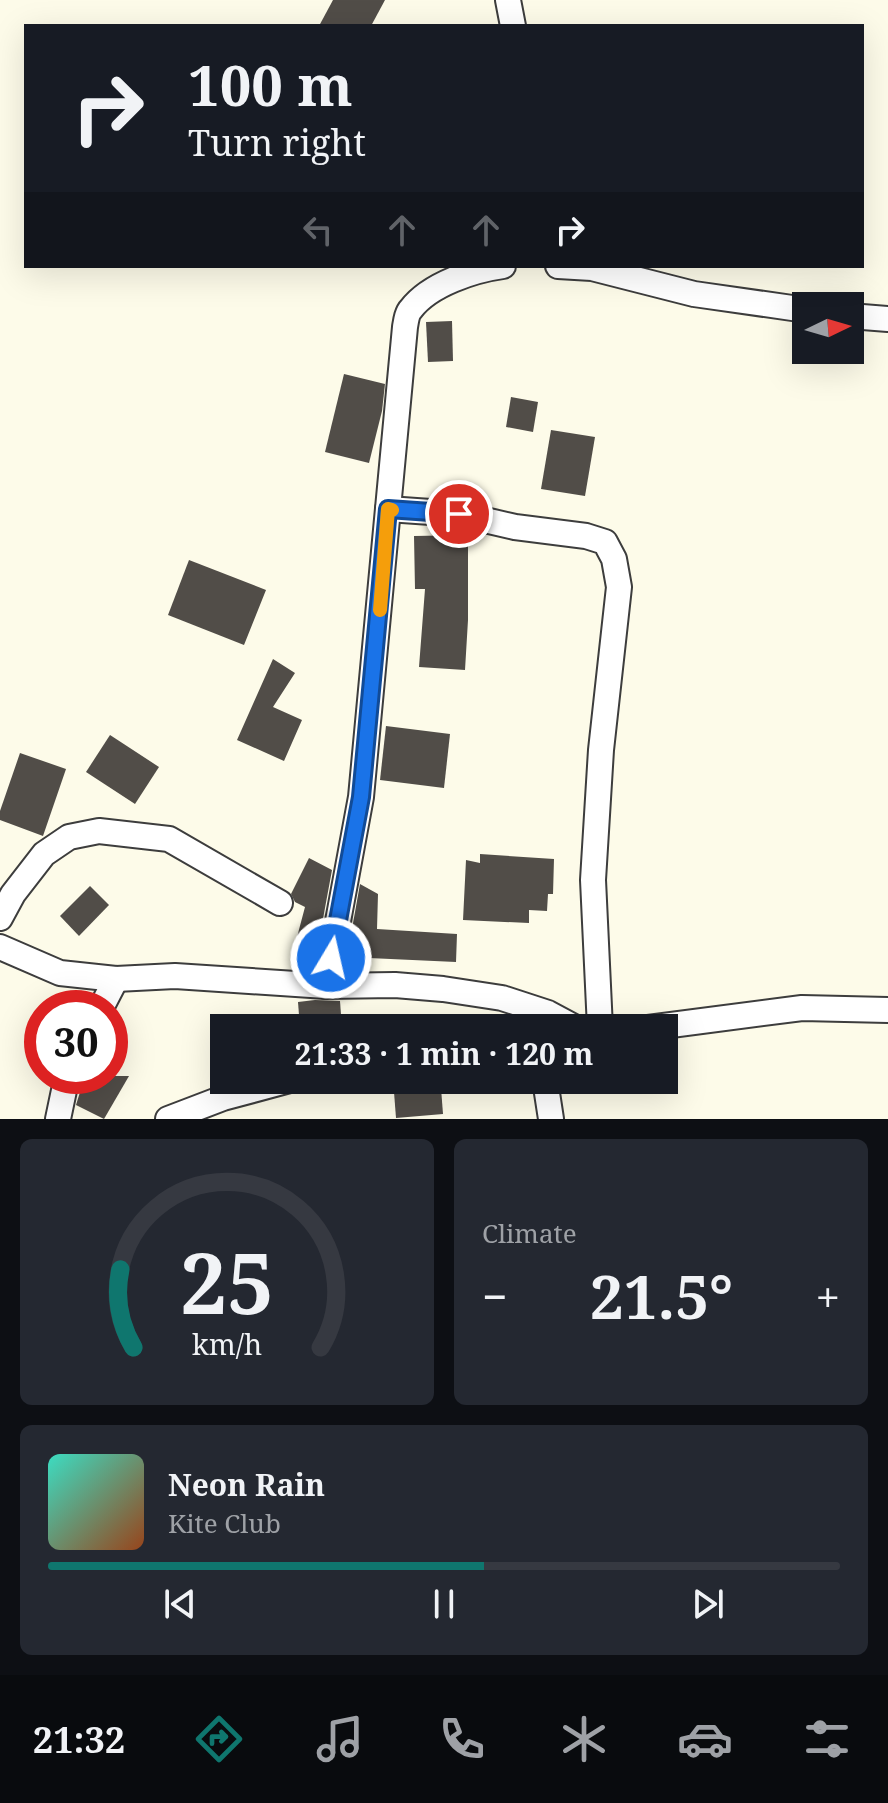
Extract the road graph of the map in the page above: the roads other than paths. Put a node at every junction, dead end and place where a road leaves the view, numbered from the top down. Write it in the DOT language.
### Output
graph roads {
  1 [pos="508,0"];
  2 [pos="513,24"];
  3 [pos="490,268"];
  4 [pos="592,268"];
  5 [pos="792,308"];
  6 [pos="864,317"];
  7 [pos="888,319"];
  8 [pos="388,509"];
  9 [pos="280,903"];
  10 [pos="0,918"];
  11 [pos="0,947"];
  12 [pos="116,979"];
  13 [pos="326,986"];
  14 [pos="110,990"];
  15 [pos="888,1010"];
  16 [pos="550,1014"];
  17 [pos="599,1014"];
  18 [pos="678,1024"];
  19 [pos="63,1094"];
  20 [pos="238,1094"];
  21 [pos="547,1094"];
  22 [pos="58,1119"];
  23 [pos="168,1119"];
  24 [pos="551,1119"];
  1 -- 2 [label="street"];
  3 -- 8 [label="street"];
  4 -- 5 [label="street"];
  6 -- 7 [label="street"];
  8 -- 13 [label="street"];
  8 -- 17 [label="street"];
  9 -- 10 [label="street"];
  11 -- 12 [label="street"];
  12 -- 13 [label="street"];
  12 -- 14 [label="street"];
  13 -- 16 [label="street"];
  15 -- 18 [label="street"];
  19 -- 22 [label="street"];
  20 -- 23 [label="street"];
  21 -- 24 [label="street"];
}
